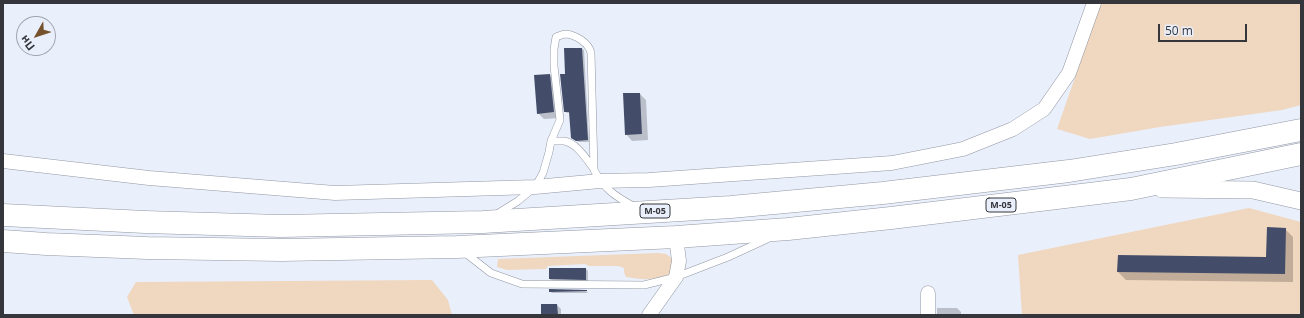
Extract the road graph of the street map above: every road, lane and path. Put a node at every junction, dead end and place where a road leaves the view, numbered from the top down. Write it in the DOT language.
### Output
graph roads {
  1 [pos="1094,3"];
  2 [pos="1301,130"];
  3 [pos="551,141"];
  4 [pos="1301,154"];
  5 [pos="3,161"];
  6 [pos="597,175"];
  7 [pos="535,186"];
  8 [pos="1131,189"];
  9 [pos="1301,201"];
  10 [pos="642,212"];
  11 [pos="3,215"];
  12 [pos="483,222"];
  13 [pos="788,229"];
  14 [pos="676,237"];
  15 [pos="3,240"];
  16 [pos="457,247"];
  17 [pos="676,278"];
  18 [pos="928,293"];
  19 [pos="649,315"];
  20 [pos="928,315"];
  1 -- 6 [label="street"];
  2 -- 10 [label="highway, М-05"];
  3 -- 6 [label="lane"];
  3 -- 6 [label="lane"];
  3 -- 7 [label="lane"];
  4 -- 8 [label="highway, М-05"];
  5 -- 7 [label="street"];
  6 -- 7 [label="street"];
  6 -- 10 [label="lane"];
  7 -- 12 [label="lane"];
  8 -- 9 [label="street"];
  8 -- 13 [label="highway, М-05"];
  10 -- 12 [label="highway, М-05"];
  11 -- 12 [label="highway, М-05"];
  13 -- 14 [label="highway, М-05"];
  13 -- 17 [label="lane"];
  14 -- 16 [label="highway, М-05"];
  14 -- 17 [label="street"];
  15 -- 16 [label="highway, М-05"];
  16 -- 17 [label="lane"];
  17 -- 19 [label="street"];
  18 -- 20 [label="street"];
}
